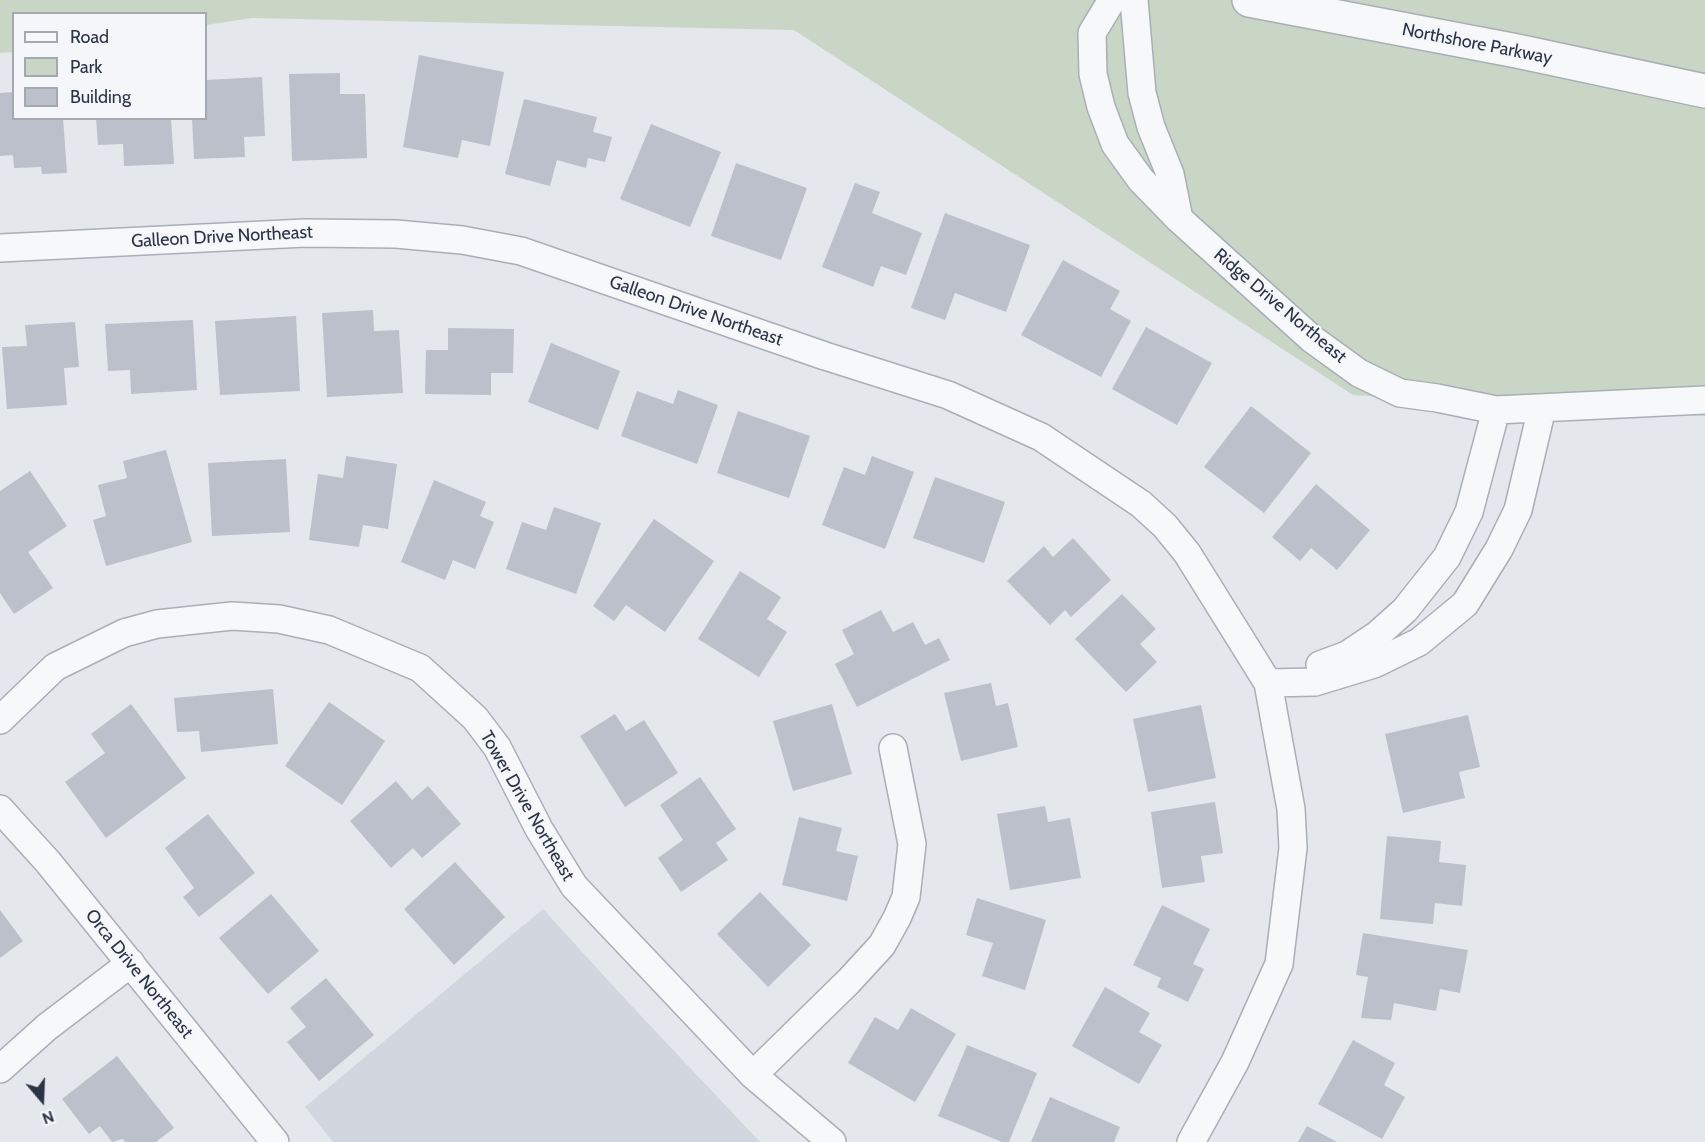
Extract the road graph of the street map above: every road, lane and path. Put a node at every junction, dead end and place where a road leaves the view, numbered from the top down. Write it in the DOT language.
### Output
graph roads {
  1 [pos="1112,0"];
  2 [pos="1134,0"];
  3 [pos="1249,0"];
  4 [pos="1705,91"];
  5 [pos="1179,219"];
  6 [pos="0,248"];
  7 [pos="1705,400"];
  8 [pos="1542,408"];
  9 [pos="1496,410"];
  10 [pos="1268,683"];
  11 [pos="0,720"];
  12 [pos="894,748"];
  13 [pos="0,809"];
  14 [pos="131,963"];
  15 [pos="0,1069"];
  16 [pos="753,1075"];
  17 [pos="275,1142"];
  18 [pos="832,1142"];
  19 [pos="1191,1142"];
  1 -- 5 [label="street, Ridge Drive Northeast"];
  2 -- 5 [label="street"];
  3 -- 4 [label="street, Northshore Parkway"];
  5 -- 9 [label="street, Ridge Drive Northeast"];
  6 -- 10 [label="street, Galleon Drive Northeast"];
  7 -- 8 [label="street, Ridge Drive Northeast"];
  8 -- 9 [label="street, Ridge Drive Northeast"];
  8 -- 10 [label="street"];
  9 -- 10 [label="street"];
  10 -- 19 [label="street"];
  11 -- 16 [label="street, Tower Drive Northeast"];
  12 -- 16 [label="street"];
  13 -- 14 [label="street, Orca Drive Northeast"];
  14 -- 15 [label="street"];
  14 -- 17 [label="street, Orca Drive Northeast"];
  16 -- 18 [label="street, Tower Drive Northeast"];
}
